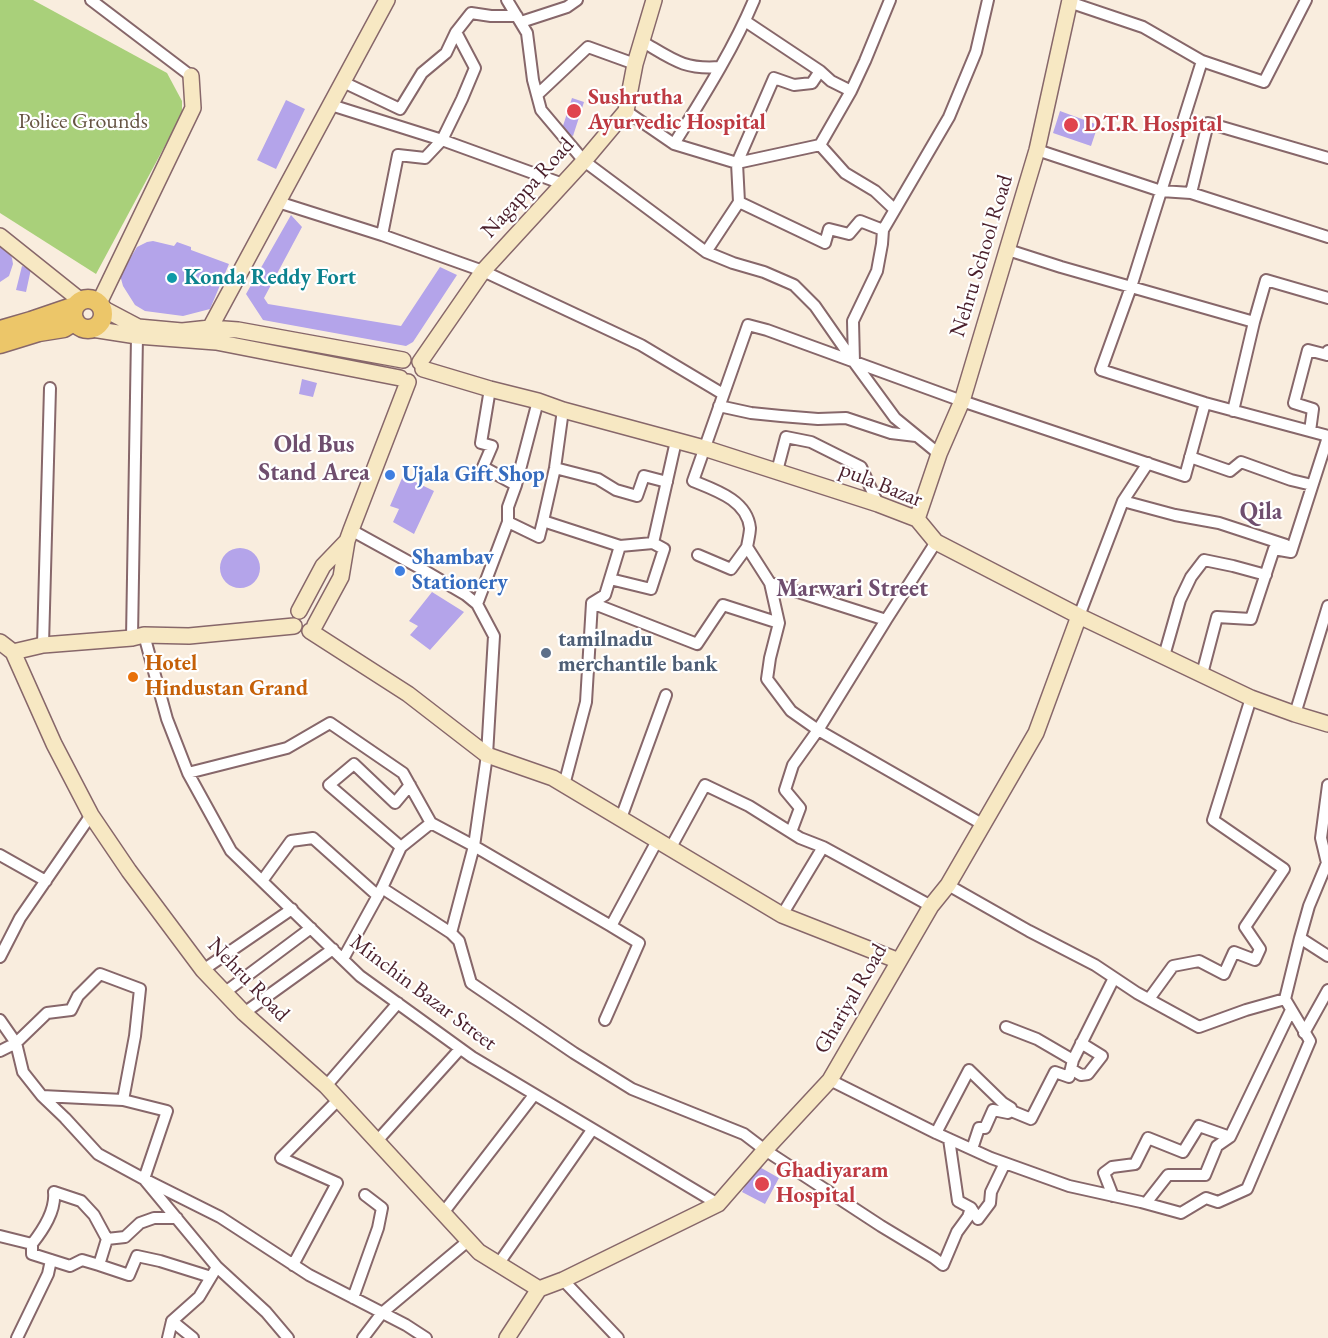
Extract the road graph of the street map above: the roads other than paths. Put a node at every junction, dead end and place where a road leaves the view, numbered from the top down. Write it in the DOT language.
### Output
graph roads {
  1 [pos="92,0"];
  2 [pos="387,0"];
  3 [pos="507,0"];
  4 [pos="577,0"];
  5 [pos="654,0"];
  6 [pos="754,0"];
  7 [pos="890,0"];
  8 [pos="988,0"];
  9 [pos="1306,0"];
  10 [pos="1070,1"];
  11 [pos="519,19"];
  12 [pos="745,21"];
  13 [pos="456,32"];
  14 [pos="643,42"];
  15 [pos="1202,61"];
  16 [pos="635,64"];
  17 [pos="720,67"];
  18 [pos="820,71"];
  19 [pos="191,76"];
  20 [pos="343,82"];
  21 [pos="851,91"];
  22 [pos="537,95"];
  23 [pos="331,105"];
  24 [pos="626,111"];
  25 [pos="442,140"];
  26 [pos="674,144"];
  27 [pos="820,145"];
  28 [pos="1037,150"];
  29 [pos="1328,159"];
  30 [pos="584,161"];
  31 [pos="737,164"];
  32 [pos="563,184"];
  33 [pos="1161,191"];
  34 [pos="1191,193"];
  35 [pos="278,202"];
  36 [pos="739,202"];
  37 [pos="894,209"];
  38 [pos="883,230"];
  39 [pos="382,235"];
  40 [pos="0,236"];
  41 [pos="1328,237"];
  42 [pos="1008,250"];
  43 [pos="706,252"];
  44 [pos="483,271"];
  45 [pos="1131,287"];
  46 [pos="1328,298"];
  47 [pos="100,305"];
  48 [pos="77,309"];
  49 [pos="1254,322"];
  50 [pos="92,329"];
  51 [pos="0,330"];
  52 [pos="209,334"];
  53 [pos="137,336"];
  54 [pos="0,344"];
  55 [pos="1328,351"];
  56 [pos="403,360"];
  57 [pos="854,362"];
  58 [pos="421,365"];
  59 [pos="404,380"];
  60 [pos="50,387"];
  61 [pos="490,389"];
  62 [pos="723,394"];
  63 [pos="537,401"];
  64 [pos="962,401"];
  65 [pos="1205,403"];
  66 [pos="719,406"];
  67 [pos="563,410"];
  68 [pos="1233,411"];
  69 [pos="1310,431"];
  70 [pos="917,436"];
  71 [pos="1328,436"];
  72 [pos="676,441"];
  73 [pos="704,448"];
  74 [pos="939,454"];
  75 [pos="1190,457"];
  76 [pos="1148,464"];
  77 [pos="555,468"];
  78 [pos="777,471"];
  79 [pos="667,482"];
  80 [pos="516,485"];
  81 [pos="1312,485"];
  82 [pos="1123,501"];
  83 [pos="878,504"];
  84 [pos="917,519"];
  85 [pos="543,521"];
  86 [pos="508,522"];
  87 [pos="349,535"];
  88 [pos="936,542"];
  89 [pos="652,543"];
  90 [pos="620,546"];
  91 [pos="747,546"];
  92 [pos="1292,547"];
  93 [pos="698,555"];
  94 [pos="1266,575"];
  95 [pos="610,579"];
  96 [pos="770,583"];
  97 [pos="592,603"];
  98 [pos="477,604"];
  99 [pos="1328,606"];
  100 [pos="299,611"];
  101 [pos="1079,616"];
  102 [pos="886,620"];
  103 [pos="779,623"];
  104 [pos="294,626"];
  105 [pos="313,628"];
  106 [pos="138,637"];
  107 [pos="0,642"];
  108 [pos="43,645"];
  109 [pos="13,652"];
  110 [pos="1164,656"];
  111 [pos="1202,674"];
  112 [pos="666,695"];
  113 [pos="1251,698"];
  114 [pos="1295,714"];
  115 [pos="1328,724"];
  116 [pos="818,730"];
  117 [pos="487,755"];
  118 [pos="188,773"];
  119 [pos="410,785"];
  120 [pos="564,785"];
  121 [pos="1328,785"];
  122 [pos="91,815"];
  123 [pos="621,818"];
  124 [pos="431,823"];
  125 [pos="982,824"];
  126 [pos="791,832"];
  127 [pos="664,845"];
  128 [pos="474,846"];
  129 [pos="401,847"];
  130 [pos="823,847"];
  131 [pos="0,855"];
  132 [pos="1324,879"];
  133 [pos="46,881"];
  134 [pos="262,881"];
  135 [pos="948,885"];
  136 [pos="380,892"];
  137 [pos="931,906"];
  138 [pos="291,909"];
  139 [pos="782,915"];
  140 [pos="611,926"];
  141 [pos="311,928"];
  142 [pos="451,933"];
  143 [pos="1300,938"];
  144 [pos="333,950"];
  145 [pos="1328,956"];
  146 [pos="0,957"];
  147 [pos="343,959"];
  148 [pos="899,961"];
  149 [pos="203,970"];
  150 [pos="1114,978"];
  151 [pos="1328,990"];
  152 [pos="224,993"];
  153 [pos="1149,999"];
  154 [pos="1285,999"];
  155 [pos="398,1003"];
  156 [pos="1291,1010"];
  157 [pos="244,1013"];
  158 [pos="0,1020"];
  159 [pos="605,1020"];
  160 [pos="1006,1027"];
  161 [pos="1304,1033"];
  162 [pos="16,1043"];
  163 [pos="1081,1043"];
  164 [pos="460,1048"];
  165 [pos="0,1051"];
  166 [pos="1072,1064"];
  167 [pos="830,1080"];
  168 [pos="326,1086"];
  169 [pos="534,1095"];
  170 [pos="42,1096"];
  171 [pos="339,1099"];
  172 [pos="123,1100"];
  173 [pos="1009,1110"];
  174 [pos="592,1130"];
  175 [pos="936,1133"];
  176 [pos="1230,1137"];
  177 [pos="949,1139"];
  178 [pos="377,1141"];
  179 [pos="972,1149"];
  180 [pos="765,1150"];
  181 [pos="1005,1163"];
  182 [pos="144,1179"];
  183 [pos="365,1195"];
  184 [pos="1113,1196"];
  185 [pos="1146,1203"];
  186 [pos="718,1204"];
  187 [pos="971,1208"];
  188 [pos="443,1213"];
  189 [pos="177,1218"];
  190 [pos="0,1236"];
  191 [pos="107,1239"];
  192 [pos="468,1240"];
  193 [pos="32,1244"];
  194 [pos="51,1260"];
  195 [pos="498,1263"];
  196 [pos="99,1265"];
  197 [pos="293,1265"];
  198 [pos="214,1272"];
  199 [pos="562,1280"];
  200 [pos="539,1289"];
  201 [pos="353,1298"];
  202 [pos="382,1313"];
  203 [pos="172,1321"];
  204 [pos="17,1338"];
  205 [pos="168,1338"];
  206 [pos="193,1338"];
  207 [pos="288,1338"];
  208 [pos="363,1338"];
  209 [pos="426,1338"];
  210 [pos="507,1338"];
  211 [pos="618,1338"];
  1 -- 19 [label="street"];
  2 -- 20 [label="street"];
  3 -- 11 [label="street"];
  4 -- 11 [label="street"];
  5 -- 14 [label="street, Nagappa Road"];
  6 -- 12 [label="street"];
  7 -- 21 [label="street"];
  8 -- 37 [label="street"];
  9 -- 15 [label="street"];
  10 -- 15 [label="street"];
  10 -- 28 [label="street, Nehru School Road"];
  11 -- 13 [label="street"];
  11 -- 22 [label="street"];
  12 -- 17 [label="street"];
  12 -- 18 [label="street"];
  13 -- 20 [label="street"];
  13 -- 25 [label="street"];
  14 -- 16 [label="street, Nagappa Road"];
  14 -- 17 [label="street"];
  15 -- 33 [label="street"];
  16 -- 22 [label="street"];
  16 -- 24 [label="street, Nagappa Road"];
  17 -- 26 [label="street"];
  18 -- 21 [label="street"];
  18 -- 31 [label="street"];
  19 -- 47 [label="street"];
  20 -- 23 [label="street"];
  21 -- 27 [label="street"];
  22 -- 30 [label="street"];
  23 -- 25 [label="street"];
  23 -- 35 [label="street"];
  24 -- 26 [label="street"];
  24 -- 30 [label="street, Nagappa Road"];
  25 -- 32 [label="street"];
  25 -- 39 [label="street"];
  26 -- 31 [label="street"];
  27 -- 31 [label="street"];
  27 -- 37 [label="street"];
  28 -- 33 [label="street"];
  28 -- 42 [label="street, Nehru School Road"];
  29 -- 34 [label="street"];
  30 -- 32 [label="street, Nagappa Road"];
  30 -- 43 [label="street"];
  31 -- 36 [label="street"];
  32 -- 44 [label="street, Nagappa Road"];
  33 -- 34 [label="street"];
  33 -- 45 [label="street"];
  34 -- 41 [label="street"];
  35 -- 39 [label="street"];
  35 -- 52 [label="street"];
  36 -- 38 [label="street"];
  36 -- 43 [label="street"];
  37 -- 38 [label="street"];
  38 -- 57 [label="street"];
  39 -- 44 [label="street"];
  40 -- 48 [label="street"];
  42 -- 45 [label="street"];
  42 -- 64 [label="street, Nehru School Road"];
  43 -- 57 [label="street"];
  44 -- 58 [label="street, Nagappa Road"];
  44 -- 62 [label="street"];
  45 -- 49 [label="street"];
  45 -- 65 [label="street"];
  46 -- 49 [label="street"];
  47 -- 48 [label="main road"];
  47 -- 50 [label="main road"];
  47 -- 52 [label="street"];
  48 -- 50 [label="main road"];
  48 -- 51 [label="main road"];
  48 -- 54 [label="main road"];
  49 -- 68 [label="street"];
  50 -- 53 [label="street"];
  52 -- 53 [label="street"];
  52 -- 56 [label="street"];
  52 -- 59 [label="street"];
  53 -- 106 [label="street, Minchin Bazar Street"];
  55 -- 69 [label="street"];
  56 -- 58 [label="street"];
  56 -- 59 [label="street"];
  57 -- 62 [label="street"];
  57 -- 64 [label="street"];
  57 -- 70 [label="street"];
  58 -- 59 [label="street"];
  58 -- 61 [label="street, pula Bazar"];
  59 -- 87 [label="street"];
  60 -- 108 [label="street"];
  61 -- 63 [label="street, pula Bazar"];
  61 -- 80 [label="street"];
  62 -- 66 [label="street"];
  63 -- 67 [label="street, pula Bazar"];
  63 -- 80 [label="street"];
  64 -- 74 [label="street, Nehru School Road"];
  64 -- 76 [label="street"];
  65 -- 68 [label="street"];
  65 -- 75 [label="street"];
  66 -- 70 [label="street"];
  66 -- 73 [label="street"];
  67 -- 72 [label="street, pula Bazar"];
  67 -- 77 [label="street"];
  68 -- 69 [label="street"];
  69 -- 71 [label="street"];
  70 -- 74 [label="street"];
  71 -- 81 [label="street"];
  72 -- 73 [label="street, pula Bazar"];
  72 -- 79 [label="street"];
  73 -- 78 [label="street, pula Bazar"];
  73 -- 91 [label="street"];
  74 -- 84 [label="street, Nehru School Road"];
  75 -- 76 [label="street"];
  75 -- 81 [label="street"];
  76 -- 82 [label="street"];
  77 -- 79 [label="street"];
  77 -- 85 [label="street"];
  78 -- 83 [label="street, pula Bazar"];
  78 -- 83 [label="street"];
  79 -- 89 [label="street"];
  80 -- 86 [label="street"];
  81 -- 92 [label="street"];
  82 -- 92 [label="street"];
  82 -- 101 [label="street"];
  83 -- 84 [label="street, pula Bazar"];
  84 -- 88 [label="street, pula Bazar"];
  85 -- 86 [label="street"];
  85 -- 90 [label="street"];
  86 -- 98 [label="street"];
  87 -- 98 [label="street"];
  87 -- 100 [label="street"];
  87 -- 105 [label="street"];
  88 -- 101 [label="street, pula Bazar"];
  88 -- 102 [label="street"];
  89 -- 90 [label="street"];
  89 -- 95 [label="street"];
  90 -- 95 [label="street"];
  91 -- 93 [label="street"];
  91 -- 96 [label="street"];
  92 -- 94 [label="street"];
  94 -- 110 [label="street"];
  94 -- 111 [label="street"];
  95 -- 97 [label="street"];
  96 -- 102 [label="street"];
  96 -- 103 [label="street"];
  97 -- 103 [label="street"];
  97 -- 120 [label="street"];
  98 -- 117 [label="street"];
  99 -- 114 [label="street"];
  100 -- 104 [label="street"];
  100 -- 105 [label="street"];
  101 -- 110 [label="street, pula Bazar"];
  101 -- 125 [label="street, Ghariyal Road"];
  102 -- 116 [label="street"];
  103 -- 116 [label="street"];
  104 -- 105 [label="street"];
  104 -- 106 [label="street"];
  105 -- 117 [label="street"];
  106 -- 108 [label="street"];
  106 -- 118 [label="street, Minchin Bazar Street"];
  107 -- 109 [label="street, Nehru Road"];
  108 -- 109 [label="street"];
  109 -- 122 [label="street, Nehru Road"];
  110 -- 111 [label="street, pula Bazar"];
  111 -- 113 [label="street, pula Bazar"];
  112 -- 123 [label="street"];
  113 -- 114 [label="street, pula Bazar"];
  113 -- 153 [label="street"];
  114 -- 115 [label="street, pula Bazar"];
  116 -- 125 [label="street"];
  116 -- 126 [label="street"];
  117 -- 120 [label="street"];
  117 -- 128 [label="street"];
  118 -- 119 [label="street"];
  118 -- 134 [label="street, Minchin Bazar Street"];
  119 -- 124 [label="street"];
  119 -- 129 [label="street"];
  120 -- 123 [label="street"];
  121 -- 132 [label="street"];
  122 -- 133 [label="street"];
  122 -- 149 [label="street, Nehru Road"];
  123 -- 127 [label="street"];
  124 -- 128 [label="street"];
  124 -- 129 [label="street"];
  125 -- 135 [label="street, Ghariyal Road"];
  126 -- 127 [label="street"];
  126 -- 130 [label="street"];
  127 -- 139 [label="street"];
  127 -- 140 [label="street"];
  128 -- 140 [label="street"];
  128 -- 142 [label="street"];
  129 -- 136 [label="street"];
  130 -- 137 [label="street"];
  130 -- 139 [label="street"];
  131 -- 133 [label="street"];
  132 -- 143 [label="street"];
  133 -- 146 [label="street"];
  134 -- 136 [label="street"];
  134 -- 138 [label="street, Minchin Bazar Street"];
  135 -- 137 [label="street, Ghariyal Road"];
  135 -- 150 [label="street"];
  136 -- 142 [label="street"];
  136 -- 147 [label="street"];
  137 -- 148 [label="street, Ghariyal Road"];
  138 -- 141 [label="street, Minchin Bazar Street"];
  138 -- 149 [label="street"];
  139 -- 148 [label="street"];
  140 -- 159 [label="street"];
  141 -- 144 [label="street, Minchin Bazar Street"];
  141 -- 152 [label="street"];
  142 -- 180 [label="street"];
  143 -- 145 [label="street"];
  143 -- 154 [label="street"];
  144 -- 147 [label="street, Minchin Bazar Street"];
  144 -- 157 [label="street"];
  147 -- 155 [label="street, Minchin Bazar Street"];
  148 -- 167 [label="street, Ghariyal Road"];
  149 -- 152 [label="street, Nehru Road"];
  150 -- 153 [label="street"];
  150 -- 163 [label="street"];
  151 -- 161 [label="street"];
  152 -- 157 [label="street, Nehru Road"];
  153 -- 154 [label="street"];
  154 -- 156 [label="street"];
  155 -- 164 [label="street, Minchin Bazar Street"];
  155 -- 168 [label="street"];
  156 -- 161 [label="street"];
  156 -- 176 [label="street"];
  157 -- 168 [label="street, Nehru Road"];
  158 -- 162 [label="street"];
  160 -- 166 [label="street"];
  161 -- 185 [label="street"];
  162 -- 165 [label="street"];
  162 -- 170 [label="street"];
  162 -- 172 [label="street"];
  163 -- 166 [label="street"];
  163 -- 166 [label="street"];
  164 -- 169 [label="street, Minchin Bazar Street"];
  164 -- 178 [label="street"];
  166 -- 173 [label="street"];
  167 -- 175 [label="street"];
  167 -- 180 [label="street, Ghariyal Road"];
  168 -- 171 [label="street, Nehru Road"];
  169 -- 174 [label="street, Minchin Bazar Street"];
  169 -- 188 [label="street"];
  170 -- 172 [label="street"];
  170 -- 182 [label="street"];
  171 -- 178 [label="street, Nehru Road"];
  171 -- 197 [label="street"];
  172 -- 182 [label="street"];
  173 -- 175 [label="street"];
  173 -- 179 [label="street"];
  174 -- 186 [label="street, Minchin Bazar Street"];
  174 -- 195 [label="street"];
  175 -- 177 [label="street"];
  176 -- 184 [label="street"];
  176 -- 185 [label="street"];
  177 -- 179 [label="street"];
  177 -- 187 [label="street"];
  178 -- 188 [label="street, Nehru Road"];
  179 -- 181 [label="street"];
  180 -- 186 [label="street, Ghariyal Road"];
  180 -- 187 [label="street"];
  181 -- 184 [label="street"];
  181 -- 187 [label="street"];
  182 -- 189 [label="street"];
  182 -- 197 [label="street"];
  183 -- 201 [label="street"];
  184 -- 185 [label="street"];
  186 -- 199 [label="street, Ghariyal Road"];
  188 -- 192 [label="street, Nehru Road"];
  189 -- 191 [label="street"];
  189 -- 198 [label="street"];
  190 -- 193 [label="street"];
  191 -- 193 [label="street"];
  191 -- 196 [label="street"];
  192 -- 195 [label="street, Nehru Road"];
  192 -- 202 [label="street"];
  193 -- 194 [label="street"];
  194 -- 196 [label="street"];
  194 -- 204 [label="street"];
  195 -- 200 [label="street, Nehru Road"];
  196 -- 198 [label="street"];
  197 -- 201 [label="street"];
  198 -- 203 [label="street"];
  198 -- 207 [label="street"];
  199 -- 200 [label="street, Ghariyal Road"];
  199 -- 211 [label="street"];
  200 -- 210 [label="street"];
  201 -- 202 [label="street"];
  202 -- 208 [label="street"];
  202 -- 209 [label="street"];
  203 -- 205 [label="street"];
  203 -- 206 [label="street"];
}
